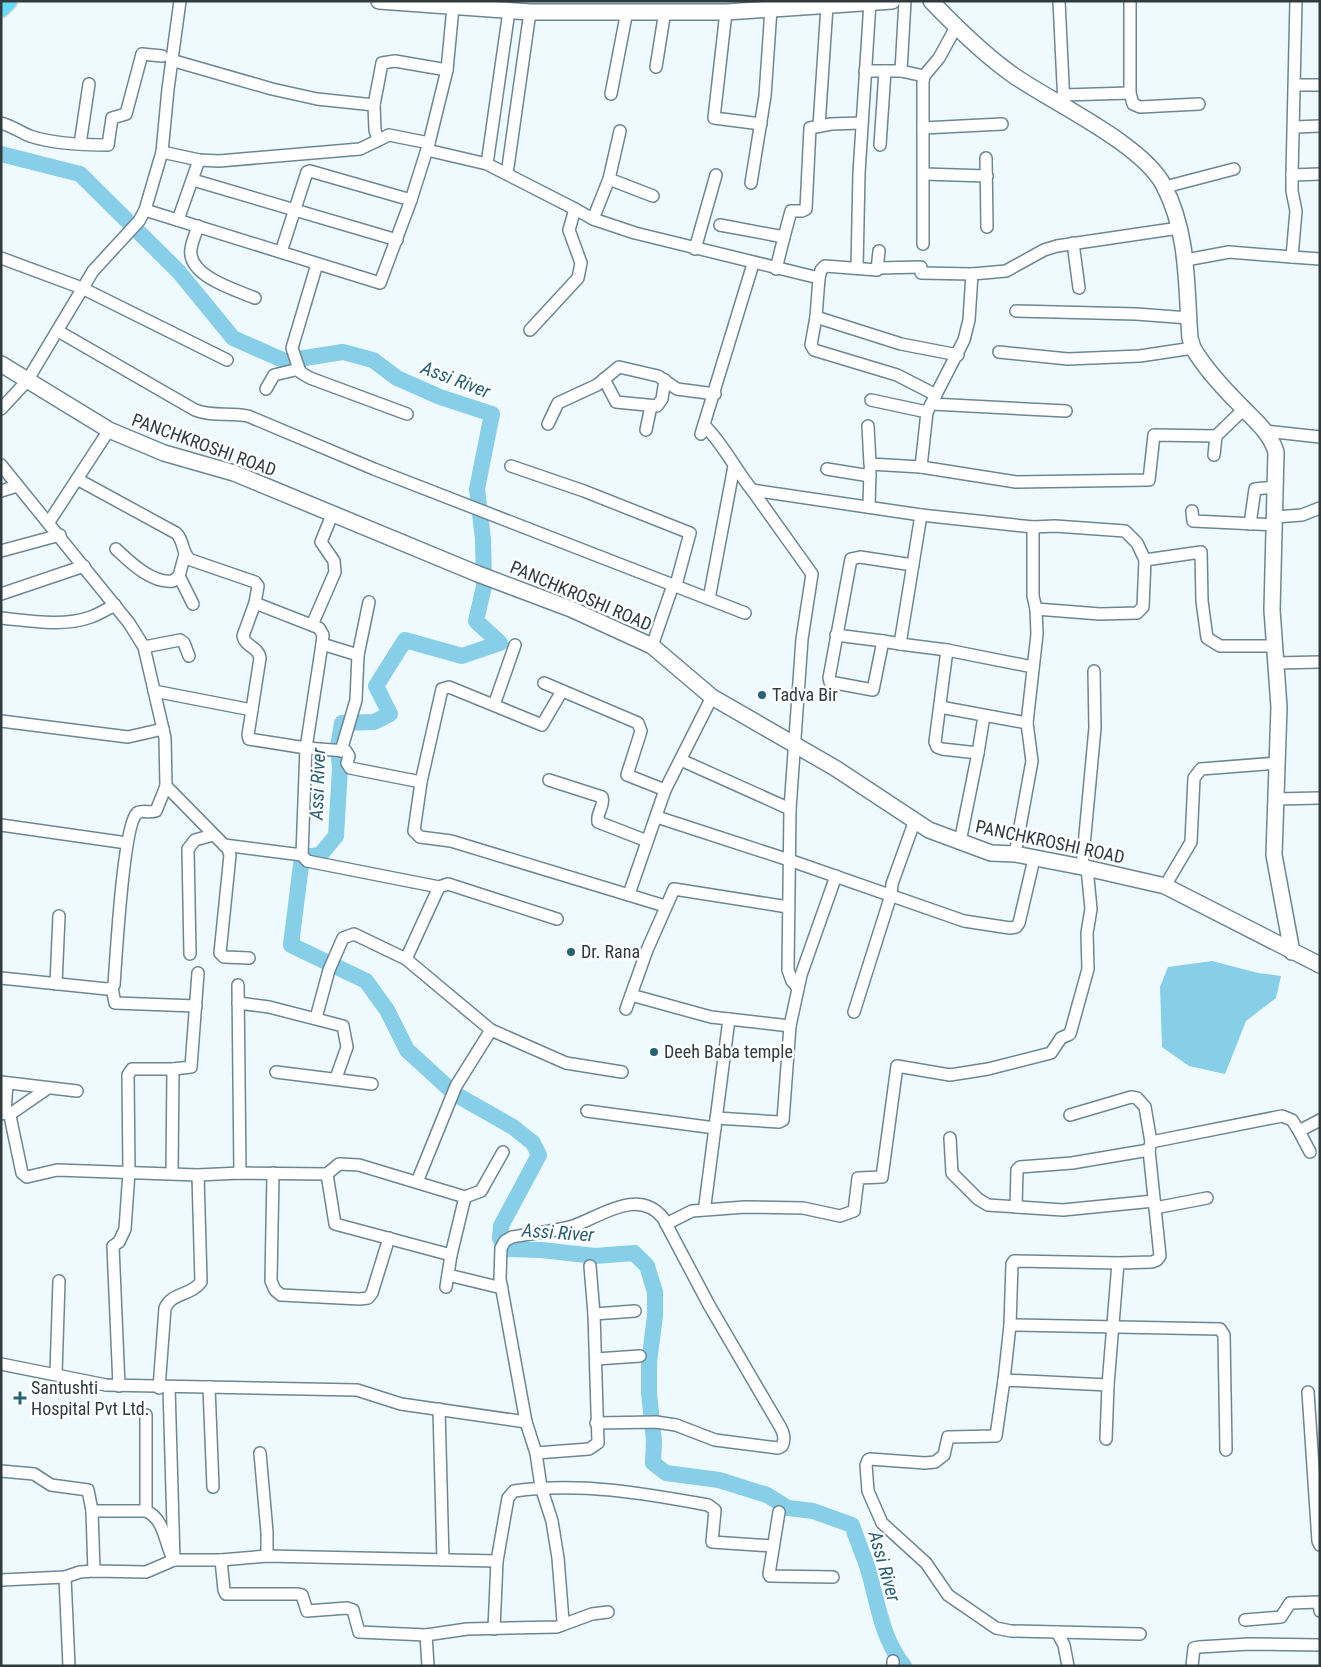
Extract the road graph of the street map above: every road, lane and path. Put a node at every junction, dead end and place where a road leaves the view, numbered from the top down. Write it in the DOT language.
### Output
graph roads {
  1 [pos="9,1"];
  2 [pos="180,1"];
  3 [pos="378,1"];
  4 [pos="892,1"];
  5 [pos="905,1"];
  6 [pos="931,1"];
  7 [pos="1059,1"];
  8 [pos="1130,1"];
  9 [pos="1296,1"];
  10 [pos="870,2"];
  11 [pos="827,6"];
  12 [pos="453,8"];
  13 [pos="1,9"];
  14 [pos="665,10"];
  15 [pos="771,10"];
  16 [pos="509,11"];
  17 [pos="626,11"];
  18 [pos="530,12"];
  19 [pos="726,12"];
  20 [pos="956,28"];
  21 [pos="167,58"];
  22 [pos="656,67"];
  23 [pos="447,70"];
  24 [pos="865,71"];
  25 [pos="885,71"];
  26 [pos="902,71"];
  27 [pos="924,76"];
  28 [pos="89,84"];
  29 [pos="1296,85"];
  30 [pos="1320,85"];
  31 [pos="1130,93"];
  32 [pos="611,94"];
  33 [pos="1064,100"];
  34 [pos="1199,104"];
  35 [pos="374,105"];
  36 [pos="1,123"];
  37 [pos="861,123"];
  38 [pos="761,124"];
  39 [pos="1002,124"];
  40 [pos="819,126"];
  41 [pos="1320,126"];
  42 [pos="1295,127"];
  43 [pos="923,128"];
  44 [pos="620,131"];
  45 [pos="378,140"];
  46 [pos="80,144"];
  47 [pos="880,145"];
  48 [pos="428,147"];
  49 [pos="162,152"];
  50 [pos="986,158"];
  51 [pos="199,160"];
  52 [pos="487,164"];
  53 [pos="1234,169"];
  54 [pos="507,174"];
  55 [pos="924,174"];
  56 [pos="1320,174"];
  57 [pos="1292,175"];
  58 [pos="716,176"];
  59 [pos="987,176"];
  60 [pos="609,179"];
  61 [pos="193,180"];
  62 [pos="751,183"];
  63 [pos="1165,187"];
  64 [pos="653,196"];
  65 [pos="411,200"];
  66 [pos="575,209"];
  67 [pos="145,210"];
  68 [pos="295,210"];
  69 [pos="593,219"];
  70 [pos="178,220"];
  71 [pos="720,225"];
  72 [pos="198,226"];
  73 [pos="987,227"];
  74 [pos="1179,228"];
  75 [pos="784,237"];
  76 [pos="397,240"];
  77 [pos="1073,243"];
  78 [pos="924,244"];
  79 [pos="695,249"];
  80 [pos="879,251"];
  81 [pos="281,252"];
  82 [pos="1292,257"];
  83 [pos="1,258"];
  84 [pos="1320,259"];
  85 [pos="1186,260"];
  86 [pos="317,264"];
  87 [pos="753,264"];
  88 [pos="776,268"];
  89 [pos="857,268"];
  90 [pos="879,268"];
  91 [pos="972,274"];
  92 [pos="819,278"];
  93 [pos="82,288"];
  94 [pos="1079,288"];
  95 [pos="255,298"];
  96 [pos="1016,312"];
  97 [pos="816,318"];
  98 [pos="1189,318"];
  99 [pos="530,330"];
  100 [pos="58,331"];
  101 [pos="1193,348"];
  102 [pos="1000,352"];
  103 [pos="958,355"];
  104 [pos="227,360"];
  105 [pos="1,364"];
  106 [pos="298,368"];
  107 [pos="604,379"];
  108 [pos="665,380"];
  109 [pos="27,381"];
  110 [pos="266,389"];
  111 [pos="715,394"];
  112 [pos="871,400"];
  113 [pos="932,403"];
  114 [pos="651,406"];
  115 [pos="1,409"];
  116 [pos="1244,409"];
  117 [pos="1066,411"];
  118 [pos="407,414"];
  119 [pos="548,424"];
  120 [pos="868,426"];
  121 [pos="109,430"];
  122 [pos="646,430"];
  123 [pos="1266,431"];
  124 [pos="1216,436"];
  125 [pos="1320,436"];
  126 [pos="1214,455"];
  127 [pos="1,465"];
  128 [pos="511,466"];
  129 [pos="734,466"];
  130 [pos="921,467"];
  131 [pos="827,469"];
  132 [pos="870,470"];
  133 [pos="77,479"];
  134 [pos="17,486"];
  135 [pos="1276,487"];
  136 [pos="752,490"];
  137 [pos="1,491"];
  138 [pos="869,507"];
  139 [pos="1320,508"];
  140 [pos="1192,511"];
  141 [pos="332,515"];
  142 [pos="921,515"];
  143 [pos="1275,521"];
  144 [pos="49,522"];
  145 [pos="1250,524"];
  146 [pos="1033,527"];
  147 [pos="60,535"];
  148 [pos="116,548"];
  149 [pos="1,552"];
  150 [pos="185,554"];
  151 [pos="1145,560"];
  152 [pos="913,565"];
  153 [pos="84,566"];
  154 [pos="179,576"];
  155 [pos="673,585"];
  156 [pos="1,594"];
  157 [pos="709,599"];
  158 [pos="369,602"];
  159 [pos="255,603"];
  160 [pos="115,604"];
  161 [pos="193,604"];
  162 [pos="1036,608"];
  163 [pos="745,613"];
  164 [pos="1,618"];
  165 [pos="312,625"];
  166 [pos="836,635"];
  167 [pos="883,641"];
  168 [pos="322,644"];
  169 [pos="900,644"];
  170 [pos="516,645"];
  171 [pos="652,646"];
  172 [pos="1275,646"];
  173 [pos="144,647"];
  174 [pos="947,650"];
  175 [pos="358,655"];
  176 [pos="189,656"];
  177 [pos="1320,662"];
  178 [pos="1276,663"];
  179 [pos="1033,667"];
  180 [pos="1094,671"];
  181 [pos="544,683"];
  182 [pos="154,691"];
  183 [pos="562,691"];
  184 [pos="712,697"];
  185 [pos="494,705"];
  186 [pos="940,707"];
  187 [pos="252,710"];
  188 [pos="984,716"];
  189 [pos="1,721"];
  190 [pos="1026,723"];
  191 [pos="163,729"];
  192 [pos="795,747"];
  193 [pos="306,748"];
  194 [pos="338,750"];
  195 [pos="978,753"];
  196 [pos="681,760"];
  197 [pos="1277,763"];
  198 [pos="549,780"];
  199 [pos="421,782"];
  200 [pos="166,786"];
  201 [pos="665,790"];
  202 [pos="1320,798"];
  203 [pos="1275,799"];
  204 [pos="790,809"];
  205 [pos="657,817"];
  206 [pos="915,820"];
  207 [pos="1,825"];
  208 [pos="213,835"];
  209 [pos="646,841"];
  210 [pos="960,842"];
  211 [pos="126,843"];
  212 [pos="224,845"];
  213 [pos="1015,854"];
  214 [pos="303,857"];
  215 [pos="1034,859"];
  216 [pos="789,860"];
  217 [pos="1084,868"];
  218 [pos="836,876"];
  219 [pos="1165,886"];
  220 [pos="439,887"];
  221 [pos="629,894"];
  222 [pos="891,896"];
  223 [pos="665,906"];
  224 [pos="788,907"];
  225 [pos="59,916"];
  226 [pos="558,919"];
  227 [pos="1292,952"];
  228 [pos="190,954"];
  229 [pos="248,958"];
  230 [pos="406,959"];
  231 [pos="1320,965"];
  232 [pos="198,973"];
  233 [pos="1,978"];
  234 [pos="56,984"];
  235 [pos="238,985"];
  236 [pos="112,988"];
  237 [pos="798,988"];
  238 [pos="631,994"];
  239 [pos="238,1003"];
  240 [pos="196,1006"];
  241 [pos="626,1009"];
  242 [pos="854,1012"];
  243 [pos="316,1018"];
  244 [pos="729,1019"];
  245 [pos="790,1026"];
  246 [pos="491,1030"];
  247 [pos="173,1069"];
  248 [pos="276,1072"];
  249 [pos="622,1072"];
  250 [pos="336,1078"];
  251 [pos="4,1083"];
  252 [pos="372,1084"];
  253 [pos="48,1088"];
  254 [pos="77,1091"];
  255 [pos="587,1111"];
  256 [pos="5,1114"];
  257 [pos="1070,1115"];
  258 [pos="1320,1120"];
  259 [pos="716,1123"];
  260 [pos="1299,1132"];
  261 [pos="950,1138"];
  262 [pos="1150,1146"];
  263 [pos="503,1152"];
  264 [pos="1310,1152"];
  265 [pos="129,1172"];
  266 [pos="172,1173"];
  267 [pos="240,1173"];
  268 [pos="273,1173"];
  269 [pos="327,1174"];
  270 [pos="198,1175"];
  271 [pos="417,1182"];
  272 [pos="465,1197"];
  273 [pos="1207,1198"];
  274 [pos="1155,1204"];
  275 [pos="706,1205"];
  276 [pos="1016,1207"];
  277 [pos="666,1224"];
  278 [pos="389,1238"];
  279 [pos="451,1255"];
  280 [pos="1118,1263"];
  281 [pos="590,1266"];
  282 [pos="448,1275"];
  283 [pos="59,1281"];
  284 [pos="446,1287"];
  285 [pos="502,1288"];
  286 [pos="635,1311"];
  287 [pos="594,1314"];
  288 [pos="1010,1325"];
  289 [pos="1114,1327"];
  290 [pos="640,1356"];
  291 [pos="596,1359"];
  292 [pos="1,1364"];
  293 [pos="56,1374"];
  294 [pos="1004,1380"];
  295 [pos="1108,1385"];
  296 [pos="119,1386"];
  297 [pos="209,1387"];
  298 [pos="164,1388"];
  299 [pos="1308,1392"];
  300 [pos="439,1409"];
  301 [pos="146,1415"];
  302 [pos="526,1422"];
  303 [pos="596,1423"];
  304 [pos="1106,1439"];
  305 [pos="1226,1450"];
  306 [pos="536,1453"];
  307 [pos="260,1454"];
  308 [pos="1,1471"];
  309 [pos="213,1487"];
  310 [pos="541,1487"];
  311 [pos="92,1511"];
  312 [pos="146,1511"];
  313 [pos="779,1512"];
  314 [pos="772,1546"];
  315 [pos="1320,1546"];
  316 [pos="267,1556"];
  317 [pos="174,1560"];
  318 [pos="221,1560"];
  319 [pos="443,1560"];
  320 [pos="497,1561"];
  321 [pos="94,1571"];
  322 [pos="65,1577"];
  323 [pos="833,1577"];
  324 [pos="1,1580"];
  325 [pos="1320,1611"];
  326 [pos="608,1612"];
  327 [pos="1245,1620"];
  328 [pos="562,1625"];
  329 [pos="494,1629"];
  330 [pos="1057,1632"];
  331 [pos="1140,1634"];
  332 [pos="426,1635"];
  333 [pos="1320,1645"];
  334 [pos="69,1666"];
  335 [pos="428,1666"];
  336 [pos="1068,1666"];
  337 [pos="1192,1666"];
  1 -- 13 [label="main road"];
  2 -- 21 [label="street"];
  3 -- 12 [label="street"];
  4 -- 10 [label="street"];
  5 -- 26 [label="street"];
  6 -- 20 [label="street"];
  7 -- 33 [label="street"];
  8 -- 31 [label="street"];
  9 -- 29 [label="street"];
  10 -- 11 [label="street"];
  10 -- 24 [label="street"];
  11 -- 15 [label="street"];
  11 -- 40 [label="street"];
  12 -- 16 [label="street"];
  12 -- 23 [label="street"];
  14 -- 17 [label="street"];
  14 -- 19 [label="street"];
  14 -- 22 [label="street"];
  15 -- 19 [label="street"];
  15 -- 38 [label="street"];
  16 -- 18 [label="street"];
  16 -- 52 [label="street"];
  17 -- 18 [label="street"];
  17 -- 32 [label="street"];
  18 -- 54 [label="street"];
  19 -- 38 [label="street"];
  20 -- 27 [label="street"];
  20 -- 33 [label="street"];
  21 -- 35 [label="street"];
  21 -- 46 [label="street"];
  21 -- 49 [label="street"];
  23 -- 35 [label="street"];
  23 -- 48 [label="street"];
  24 -- 25 [label="street"];
  24 -- 37 [label="street"];
  25 -- 26 [label="street"];
  25 -- 47 [label="street"];
  26 -- 27 [label="street"];
  27 -- 43 [label="street"];
  28 -- 46 [label="street"];
  29 -- 30 [label="street"];
  29 -- 42 [label="street"];
  31 -- 33 [label="street"];
  31 -- 34 [label="street"];
  33 -- 63 [label="street"];
  35 -- 45 [label="street"];
  36 -- 46 [label="street"];
  37 -- 40 [label="street"];
  37 -- 89 [label="street"];
  38 -- 62 [label="street"];
  39 -- 43 [label="street"];
  40 -- 75 [label="street"];
  41 -- 42 [label="street"];
  42 -- 57 [label="street"];
  43 -- 55 [label="street"];
  44 -- 60 [label="street"];
  45 -- 48 [label="street"];
  45 -- 51 [label="street"];
  48 -- 52 [label="street"];
  48 -- 65 [label="street"];
  49 -- 51 [label="street"];
  49 -- 67 [label="street"];
  50 -- 59 [label="street"];
  51 -- 61 [label="street"];
  52 -- 54 [label="street"];
  53 -- 63 [label="street"];
  54 -- 66 [label="street"];
  55 -- 59 [label="street"];
  55 -- 78 [label="street"];
  56 -- 57 [label="street"];
  57 -- 82 [label="street"];
  58 -- 79 [label="street"];
  59 -- 73 [label="street"];
  60 -- 64 [label="street"];
  60 -- 69 [label="street"];
  61 -- 68 [label="street"];
  61 -- 70 [label="street"];
  63 -- 74 [label="street"];
  65 -- 68 [label="street"];
  65 -- 76 [label="street"];
  66 -- 69 [label="street"];
  66 -- 99 [label="street"];
  67 -- 70 [label="street"];
  67 -- 93 [label="street"];
  68 -- 76 [label="street"];
  68 -- 81 [label="street"];
  69 -- 79 [label="street"];
  70 -- 72 [label="street"];
  71 -- 75 [label="street"];
  72 -- 81 [label="street"];
  72 -- 95 [label="street"];
  74 -- 77 [label="street"];
  74 -- 85 [label="street"];
  75 -- 88 [label="street"];
  76 -- 86 [label="street"];
  77 -- 91 [label="street"];
  77 -- 94 [label="street"];
  79 -- 87 [label="street"];
  80 -- 90 [label="street"];
  81 -- 86 [label="street"];
  82 -- 84 [label="street"];
  82 -- 85 [label="street"];
  83 -- 93 [label="street"];
  85 -- 98 [label="street"];
  86 -- 106 [label="street"];
  87 -- 88 [label="street"];
  87 -- 111 [label="street"];
  88 -- 92 [label="street"];
  89 -- 90 [label="street"];
  89 -- 92 [label="street"];
  90 -- 91 [label="street"];
  91 -- 103 [label="street"];
  92 -- 97 [label="street"];
  93 -- 100 [label="street"];
  93 -- 104 [label="street"];
  96 -- 98 [label="street"];
  97 -- 103 [label="street"];
  97 -- 113 [label="street"];
  98 -- 101 [label="street"];
  100 -- 109 [label="street"];
  100 -- 155 [label="street"];
  101 -- 102 [label="street"];
  101 -- 116 [label="street"];
  103 -- 113 [label="street"];
  105 -- 109 [label="street, PANCHKROSHI ROAD"];
  106 -- 110 [label="street"];
  106 -- 118 [label="street"];
  107 -- 108 [label="street"];
  107 -- 114 [label="street"];
  107 -- 119 [label="street"];
  108 -- 111 [label="street"];
  108 -- 114 [label="street"];
  109 -- 115 [label="street"];
  109 -- 121 [label="street, PANCHKROSHI ROAD"];
  111 -- 129 [label="street"];
  112 -- 113 [label="street"];
  113 -- 117 [label="street"];
  113 -- 130 [label="street"];
  114 -- 122 [label="street"];
  116 -- 123 [label="street"];
  116 -- 124 [label="street"];
  120 -- 132 [label="street"];
  121 -- 133 [label="street"];
  121 -- 141 [label="street, PANCHKROSHI ROAD"];
  123 -- 125 [label="street"];
  123 -- 135 [label="street"];
  124 -- 126 [label="street"];
  124 -- 130 [label="street"];
  127 -- 134 [label="street"];
  128 -- 155 [label="street"];
  129 -- 136 [label="street"];
  129 -- 157 [label="street"];
  130 -- 132 [label="street"];
  131 -- 132 [label="street"];
  132 -- 138 [label="street"];
  133 -- 144 [label="street"];
  133 -- 150 [label="street"];
  134 -- 137 [label="street"];
  134 -- 144 [label="street"];
  135 -- 143 [label="street"];
  135 -- 145 [label="street"];
  136 -- 138 [label="street"];
  136 -- 192 [label="street"];
  138 -- 142 [label="street"];
  139 -- 143 [label="street"];
  140 -- 145 [label="street"];
  141 -- 165 [label="street"];
  141 -- 171 [label="street, PANCHKROSHI ROAD"];
  142 -- 146 [label="street"];
  142 -- 152 [label="street"];
  143 -- 145 [label="street"];
  143 -- 172 [label="street"];
  144 -- 147 [label="street"];
  146 -- 151 [label="street"];
  146 -- 162 [label="street"];
  147 -- 149 [label="street"];
  147 -- 153 [label="street"];
  148 -- 154 [label="street"];
  150 -- 154 [label="street"];
  150 -- 159 [label="street"];
  151 -- 162 [label="street"];
  151 -- 172 [label="street"];
  152 -- 166 [label="street"];
  152 -- 169 [label="street"];
  153 -- 156 [label="street"];
  153 -- 160 [label="street"];
  154 -- 161 [label="street"];
  155 -- 157 [label="street"];
  155 -- 171 [label="street"];
  157 -- 163 [label="street"];
  158 -- 175 [label="street"];
  159 -- 165 [label="street"];
  159 -- 187 [label="street"];
  160 -- 164 [label="street"];
  160 -- 173 [label="street"];
  162 -- 179 [label="street"];
  165 -- 168 [label="street"];
  166 -- 167 [label="street"];
  166 -- 167 [label="street"];
  167 -- 169 [label="street"];
  168 -- 175 [label="street"];
  168 -- 193 [label="street"];
  169 -- 174 [label="street"];
  170 -- 185 [label="street"];
  171 -- 184 [label="street, PANCHKROSHI ROAD"];
  172 -- 178 [label="street"];
  173 -- 176 [label="street"];
  173 -- 182 [label="street"];
  174 -- 179 [label="street"];
  174 -- 186 [label="street"];
  175 -- 194 [label="street"];
  177 -- 178 [label="street"];
  178 -- 197 [label="street"];
  179 -- 190 [label="street"];
  180 -- 217 [label="street"];
  181 -- 183 [label="street"];
  182 -- 187 [label="street"];
  182 -- 191 [label="street"];
  183 -- 185 [label="street"];
  183 -- 201 [label="street"];
  184 -- 192 [label="street, PANCHKROSHI ROAD"];
  184 -- 196 [label="street"];
  185 -- 199 [label="street"];
  186 -- 188 [label="street"];
  186 -- 195 [label="street"];
  187 -- 193 [label="street"];
  188 -- 190 [label="street"];
  188 -- 195 [label="street"];
  189 -- 191 [label="street"];
  190 -- 213 [label="street"];
  191 -- 200 [label="street"];
  192 -- 204 [label="street"];
  192 -- 206 [label="street, PANCHKROSHI ROAD"];
  193 -- 194 [label="street"];
  193 -- 214 [label="street"];
  194 -- 199 [label="street"];
  195 -- 210 [label="street"];
  196 -- 201 [label="street"];
  196 -- 204 [label="street"];
  197 -- 203 [label="street"];
  197 -- 219 [label="street"];
  198 -- 209 [label="street"];
  199 -- 221 [label="street"];
  200 -- 208 [label="street"];
  200 -- 211 [label="street"];
  201 -- 205 [label="street"];
  202 -- 203 [label="street"];
  203 -- 227 [label="street"];
  204 -- 216 [label="street"];
  205 -- 209 [label="street"];
  205 -- 216 [label="street"];
  206 -- 210 [label="street, PANCHKROSHI ROAD"];
  206 -- 222 [label="street"];
  207 -- 211 [label="street"];
  208 -- 212 [label="street"];
  208 -- 228 [label="street"];
  209 -- 221 [label="street"];
  210 -- 213 [label="street, PANCHKROSHI ROAD"];
  211 -- 236 [label="street"];
  212 -- 214 [label="street"];
  212 -- 229 [label="street"];
  213 -- 215 [label="street, PANCHKROSHI ROAD"];
  214 -- 220 [label="street"];
  215 -- 217 [label="street, PANCHKROSHI ROAD"];
  215 -- 222 [label="street"];
  216 -- 218 [label="street"];
  216 -- 224 [label="street"];
  217 -- 219 [label="street, PANCHKROSHI ROAD"];
  217 -- 277 [label="street"];
  218 -- 222 [label="street"];
  218 -- 237 [label="street"];
  219 -- 227 [label="street, PANCHKROSHI ROAD"];
  220 -- 226 [label="street"];
  220 -- 230 [label="street"];
  221 -- 223 [label="street"];
  222 -- 242 [label="street"];
  223 -- 224 [label="street"];
  223 -- 238 [label="street"];
  224 -- 237 [label="street"];
  225 -- 234 [label="street"];
  227 -- 231 [label="street, PANCHKROSHI ROAD"];
  230 -- 243 [label="street"];
  230 -- 246 [label="street"];
  232 -- 240 [label="street"];
  233 -- 234 [label="street"];
  234 -- 236 [label="street"];
  235 -- 239 [label="street"];
  236 -- 240 [label="street"];
  237 -- 245 [label="street"];
  238 -- 241 [label="street"];
  238 -- 244 [label="street"];
  239 -- 243 [label="street"];
  239 -- 267 [label="street"];
  240 -- 247 [label="street"];
  243 -- 250 [label="street"];
  244 -- 245 [label="street"];
  244 -- 259 [label="street"];
  245 -- 259 [label="street"];
  246 -- 249 [label="street"];
  246 -- 271 [label="street"];
  247 -- 265 [label="street"];
  247 -- 266 [label="street"];
  248 -- 250 [label="street"];
  250 -- 252 [label="street"];
  251 -- 253 [label="street"];
  251 -- 256 [label="street"];
  253 -- 254 [label="street"];
  253 -- 256 [label="street"];
  255 -- 259 [label="street"];
  256 -- 265 [label="street"];
  257 -- 262 [label="street"];
  258 -- 260 [label="street"];
  259 -- 275 [label="street"];
  260 -- 262 [label="street"];
  260 -- 264 [label="street"];
  261 -- 276 [label="street"];
  262 -- 274 [label="street"];
  262 -- 276 [label="street"];
  263 -- 272 [label="street"];
  265 -- 266 [label="street"];
  265 -- 296 [label="street"];
  266 -- 270 [label="street"];
  267 -- 268 [label="street"];
  267 -- 270 [label="street"];
  268 -- 269 [label="street"];
  268 -- 278 [label="street"];
  269 -- 271 [label="street"];
  269 -- 278 [label="street"];
  270 -- 298 [label="street"];
  271 -- 272 [label="street"];
  272 -- 279 [label="street"];
  273 -- 274 [label="street"];
  274 -- 276 [label="street"];
  274 -- 280 [label="street"];
  277 -- 285 [label="street"];
  277 -- 303 [label="street"];
  278 -- 279 [label="street"];
  279 -- 282 [label="street"];
  280 -- 288 [label="street"];
  280 -- 289 [label="street"];
  281 -- 287 [label="street"];
  282 -- 284 [label="street"];
  282 -- 285 [label="street"];
  283 -- 293 [label="street"];
  285 -- 302 [label="street"];
  286 -- 287 [label="street"];
  287 -- 291 [label="street"];
  288 -- 289 [label="street"];
  288 -- 294 [label="street"];
  289 -- 295 [label="street"];
  289 -- 305 [label="street"];
  290 -- 291 [label="street"];
  291 -- 303 [label="street"];
  292 -- 293 [label="street"];
  293 -- 296 [label="street"];
  294 -- 295 [label="street"];
  294 -- 330 [label="street"];
  295 -- 304 [label="street"];
  296 -- 298 [label="street"];
  297 -- 298 [label="street"];
  297 -- 300 [label="street"];
  297 -- 309 [label="street"];
  298 -- 317 [label="street"];
  299 -- 315 [label="street"];
  300 -- 302 [label="street"];
  300 -- 319 [label="street"];
  301 -- 312 [label="street"];
  302 -- 306 [label="street"];
  303 -- 306 [label="street"];
  306 -- 310 [label="street"];
  307 -- 316 [label="street"];
  308 -- 311 [label="street"];
  310 -- 314 [label="street"];
  310 -- 320 [label="street"];
  310 -- 328 [label="street"];
  311 -- 312 [label="street"];
  311 -- 321 [label="street"];
  312 -- 317 [label="street"];
  313 -- 314 [label="street"];
  314 -- 323 [label="street"];
  316 -- 318 [label="street"];
  316 -- 319 [label="street"];
  317 -- 318 [label="street"];
  317 -- 321 [label="street"];
  318 -- 332 [label="street"];
  319 -- 320 [label="street"];
  320 -- 329 [label="street"];
  321 -- 322 [label="street"];
  322 -- 324 [label="street"];
  322 -- 334 [label="street"];
  325 -- 327 [label="street"];
  326 -- 328 [label="street"];
  328 -- 329 [label="street"];
  329 -- 332 [label="street"];
  330 -- 331 [label="street"];
  330 -- 336 [label="street"];
  332 -- 335 [label="street"];
  333 -- 337 [label="street"];
}
